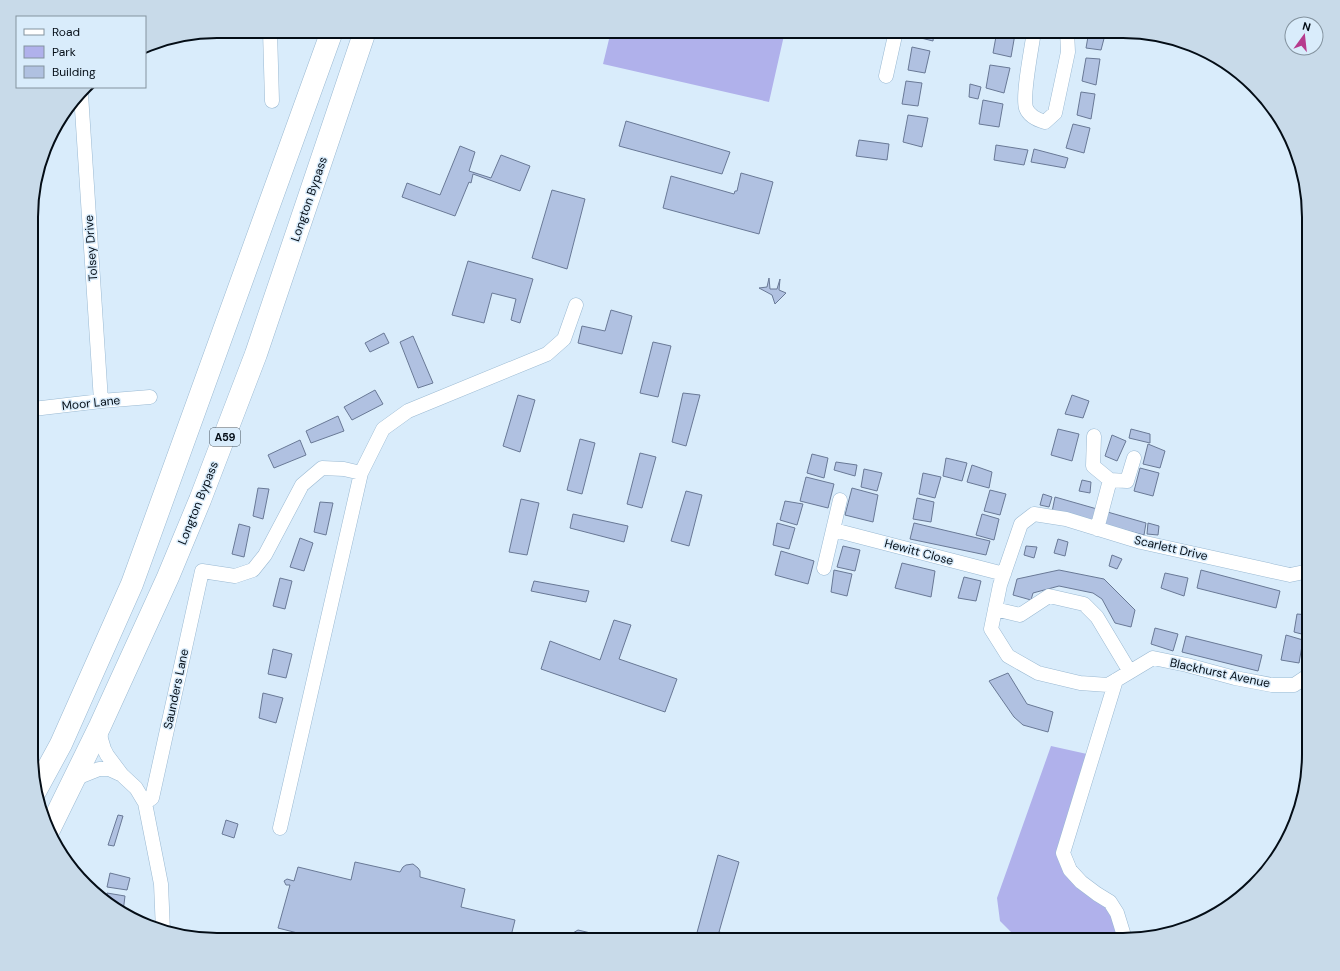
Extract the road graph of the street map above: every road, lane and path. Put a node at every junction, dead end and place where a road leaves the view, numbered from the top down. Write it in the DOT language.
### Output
graph roads {
  1 [pos="270,38"];
  2 [pos="329,38"];
  3 [pos="363,38"];
  4 [pos="894,38"];
  5 [pos="1033,38"];
  6 [pos="1067,38"];
  7 [pos="886,76"];
  8 [pos="81,100"];
  9 [pos="272,101"];
  10 [pos="576,305"];
  11 [pos="150,397"];
  12 [pos="101,401"];
  13 [pos="38,409"];
  14 [pos="1094,436"];
  15 [pos="1134,458"];
  16 [pos="361,473"];
  17 [pos="1110,480"];
  18 [pos="840,500"];
  19 [pos="1097,529"];
  20 [pos="834,530"];
  21 [pos="824,568"];
  22 [pos="1302,572"];
  23 [pos="1004,574"];
  24 [pos="995,609"];
  25 [pos="1130,672"];
  26 [pos="1116,680"];
  27 [pos="1302,680"];
  28 [pos="100,726"];
  29 [pos="122,775"];
  30 [pos="74,779"];
  31 [pos="40,782"];
  32 [pos="149,801"];
  33 [pos="52,824"];
  34 [pos="280,828"];
  35 [pos="162,925"];
  36 [pos="1123,933"];
  1 -- 9 [label="street"];
  2 -- 31 [label="highway"];
  3 -- 28 [label="highway, Longton Bypass / A59"];
  4 -- 7 [label="street"];
  5 -- 6 [label="street"];
  8 -- 12 [label="street, Tolsey Drive"];
  10 -- 16 [label="street"];
  11 -- 12 [label="street, Moor Lane"];
  12 -- 13 [label="street, Moor Lane"];
  14 -- 17 [label="street"];
  15 -- 17 [label="street"];
  16 -- 32 [label="street, Saunders Lane"];
  16 -- 34 [label="street"];
  17 -- 19 [label="street"];
  18 -- 20 [label="street"];
  19 -- 22 [label="street, Scarlett Drive"];
  19 -- 23 [label="street, Scarlett Drive"];
  20 -- 21 [label="street"];
  20 -- 23 [label="street, Hewitt Close"];
  23 -- 24 [label="street"];
  24 -- 25 [label="street"];
  24 -- 26 [label="street"];
  25 -- 26 [label="street"];
  25 -- 27 [label="street, Blackhurst Avenue"];
  26 -- 36 [label="street"];
  28 -- 29 [label="street, Saunders Lane"];
  28 -- 30 [label="highway, Longton Bypass / A59"];
  29 -- 30 [label="street, Saunders Lane"];
  29 -- 32 [label="street, Saunders Lane"];
  30 -- 33 [label="highway, Longton Bypass / A59"];
  32 -- 35 [label="street, Saunders Lane"];
}
